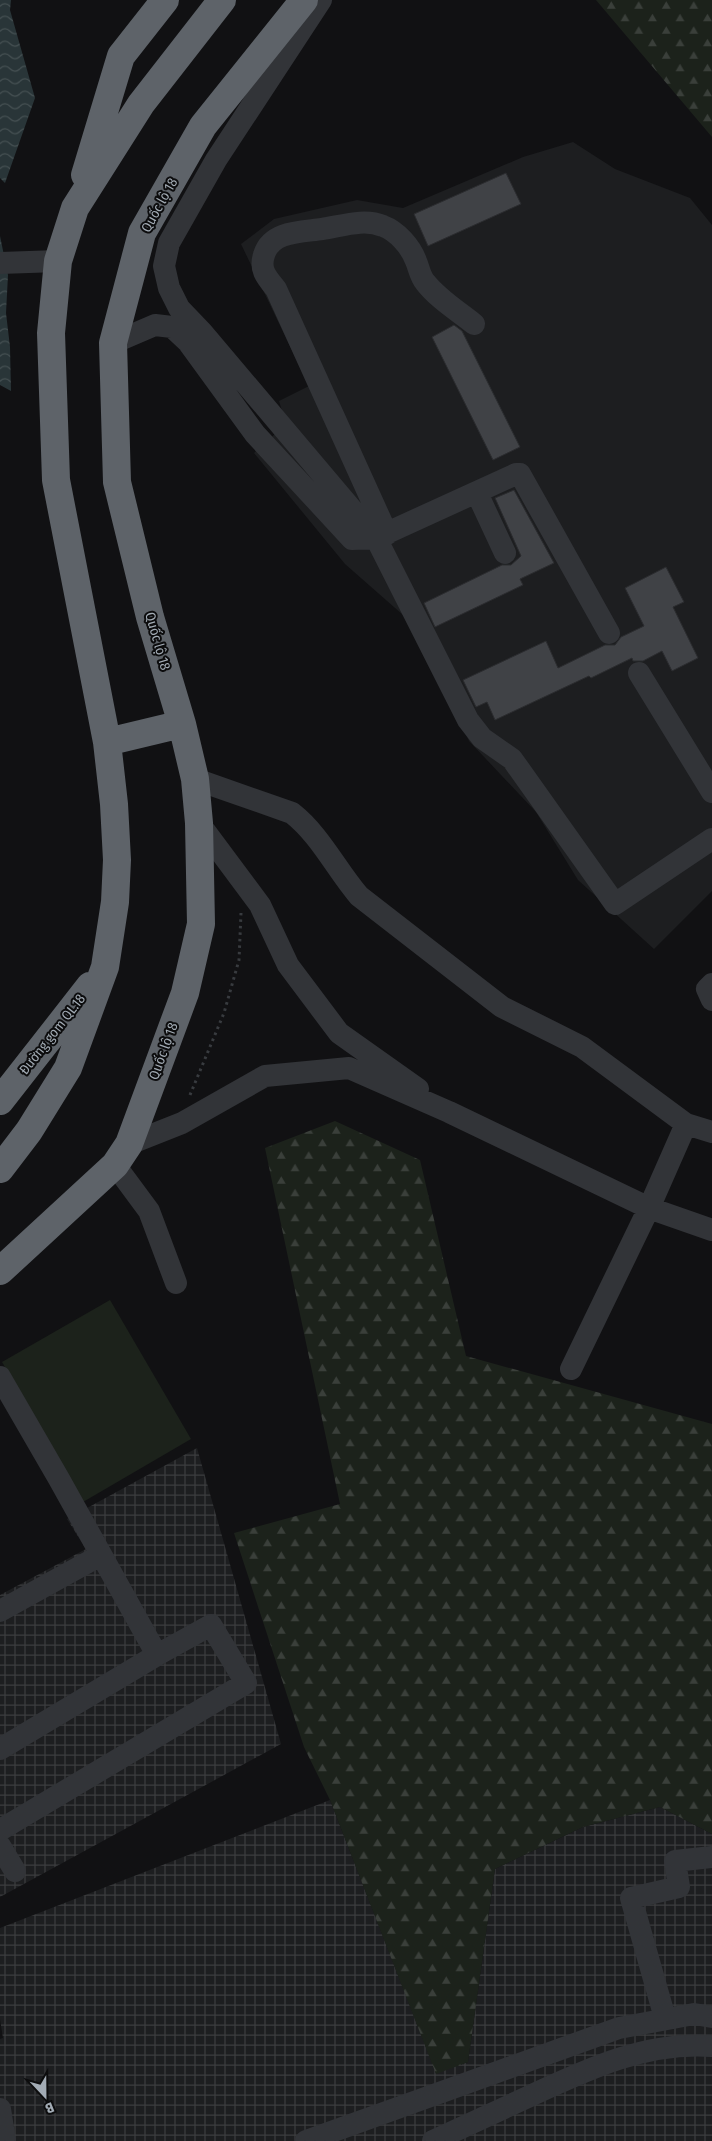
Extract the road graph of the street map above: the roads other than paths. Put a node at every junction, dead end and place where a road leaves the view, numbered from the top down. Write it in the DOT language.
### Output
graph roads {
  1 [pos="165,0"];
  2 [pos="222,0"];
  3 [pos="304,0"];
  4 [pos="321,0"];
  5 [pos="75,208"];
  6 [pos="58,261"];
  7 [pos="3,263"];
  8 [pos="474,324"];
  9 [pos="113,343"];
  10 [pos="476,493"];
  11 [pos="382,536"];
  12 [pos="505,553"];
  13 [pos="609,633"];
  14 [pos="639,673"];
  15 [pos="182,724"];
  16 [pos="106,742"];
  17 [pos="195,779"];
  18 [pos="712,792"];
  19 [pos="200,823"];
  20 [pos="712,838"];
  21 [pos="105,967"];
  22 [pos="712,984"];
  23 [pos="712,1000"];
  24 [pos="0,1101"];
  25 [pos="449,1112"];
  26 [pos="686,1124"];
  27 [pos="712,1132"];
  28 [pos="122,1155"];
  29 [pos="0,1169"];
  30 [pos="649,1208"];
  31 [pos="712,1230"];
  32 [pos="0,1272"];
  33 [pos="176,1283"];
  34 [pos="571,1369"];
  35 [pos="0,1377"];
  36 [pos="101,1555"];
  37 [pos="0,1611"];
  38 [pos="156,1655"];
  39 [pos="0,1749"];
  40 [pos="0,1830"];
  41 [pos="0,1846"];
  42 [pos="712,1857"];
  43 [pos="15,1871"];
  44 [pos="712,2017"];
  45 [pos="665,2018"];
  46 [pos="712,2046"];
  47 [pos="0,2109"];
  48 [pos="5,2141"];
  49 [pos="306,2141"];
  50 [pos="433,2141"];
  1 -- 5 [label="highway"];
  2 -- 5 [label="highway"];
  3 -- 9 [label="highway, Quốc lộ 18"];
  4 -- 11 [label="street"];
  5 -- 6 [label="highway"];
  6 -- 7 [label="street"];
  6 -- 16 [label="highway"];
  8 -- 11 [label="street"];
  9 -- 11 [label="street"];
  9 -- 15 [label="highway, Quốc lộ 18"];
  10 -- 11 [label="street"];
  10 -- 12 [label="street"];
  10 -- 13 [label="street"];
  11 -- 20 [label="street"];
  14 -- 18 [label="street"];
  15 -- 16 [label="highway"];
  15 -- 17 [label="highway, Quốc lộ 18"];
  16 -- 21 [label="highway"];
  17 -- 19 [label="highway, Quốc lộ 18"];
  17 -- 26 [label="street"];
  19 -- 25 [label="street"];
  19 -- 28 [label="highway, Quốc lộ 18"];
  21 -- 24 [label="highway, Đường gom QL.18"];
  21 -- 29 [label="highway"];
  22 -- 23 [label="street"];
  25 -- 28 [label="street"];
  25 -- 30 [label="street"];
  26 -- 27 [label="street"];
  26 -- 30 [label="street"];
  28 -- 32 [label="highway, Quốc lộ 18"];
  28 -- 33 [label="street"];
  30 -- 31 [label="street"];
  30 -- 34 [label="street"];
  35 -- 36 [label="street"];
  36 -- 37 [label="street"];
  36 -- 38 [label="street"];
  38 -- 39 [label="street"];
  38 -- 40 [label="street"];
  41 -- 43 [label="street"];
  42 -- 45 [label="street"];
  44 -- 45 [label="street"];
  45 -- 49 [label="street"];
  46 -- 50 [label="street"];
  47 -- 48 [label="street"];
}
